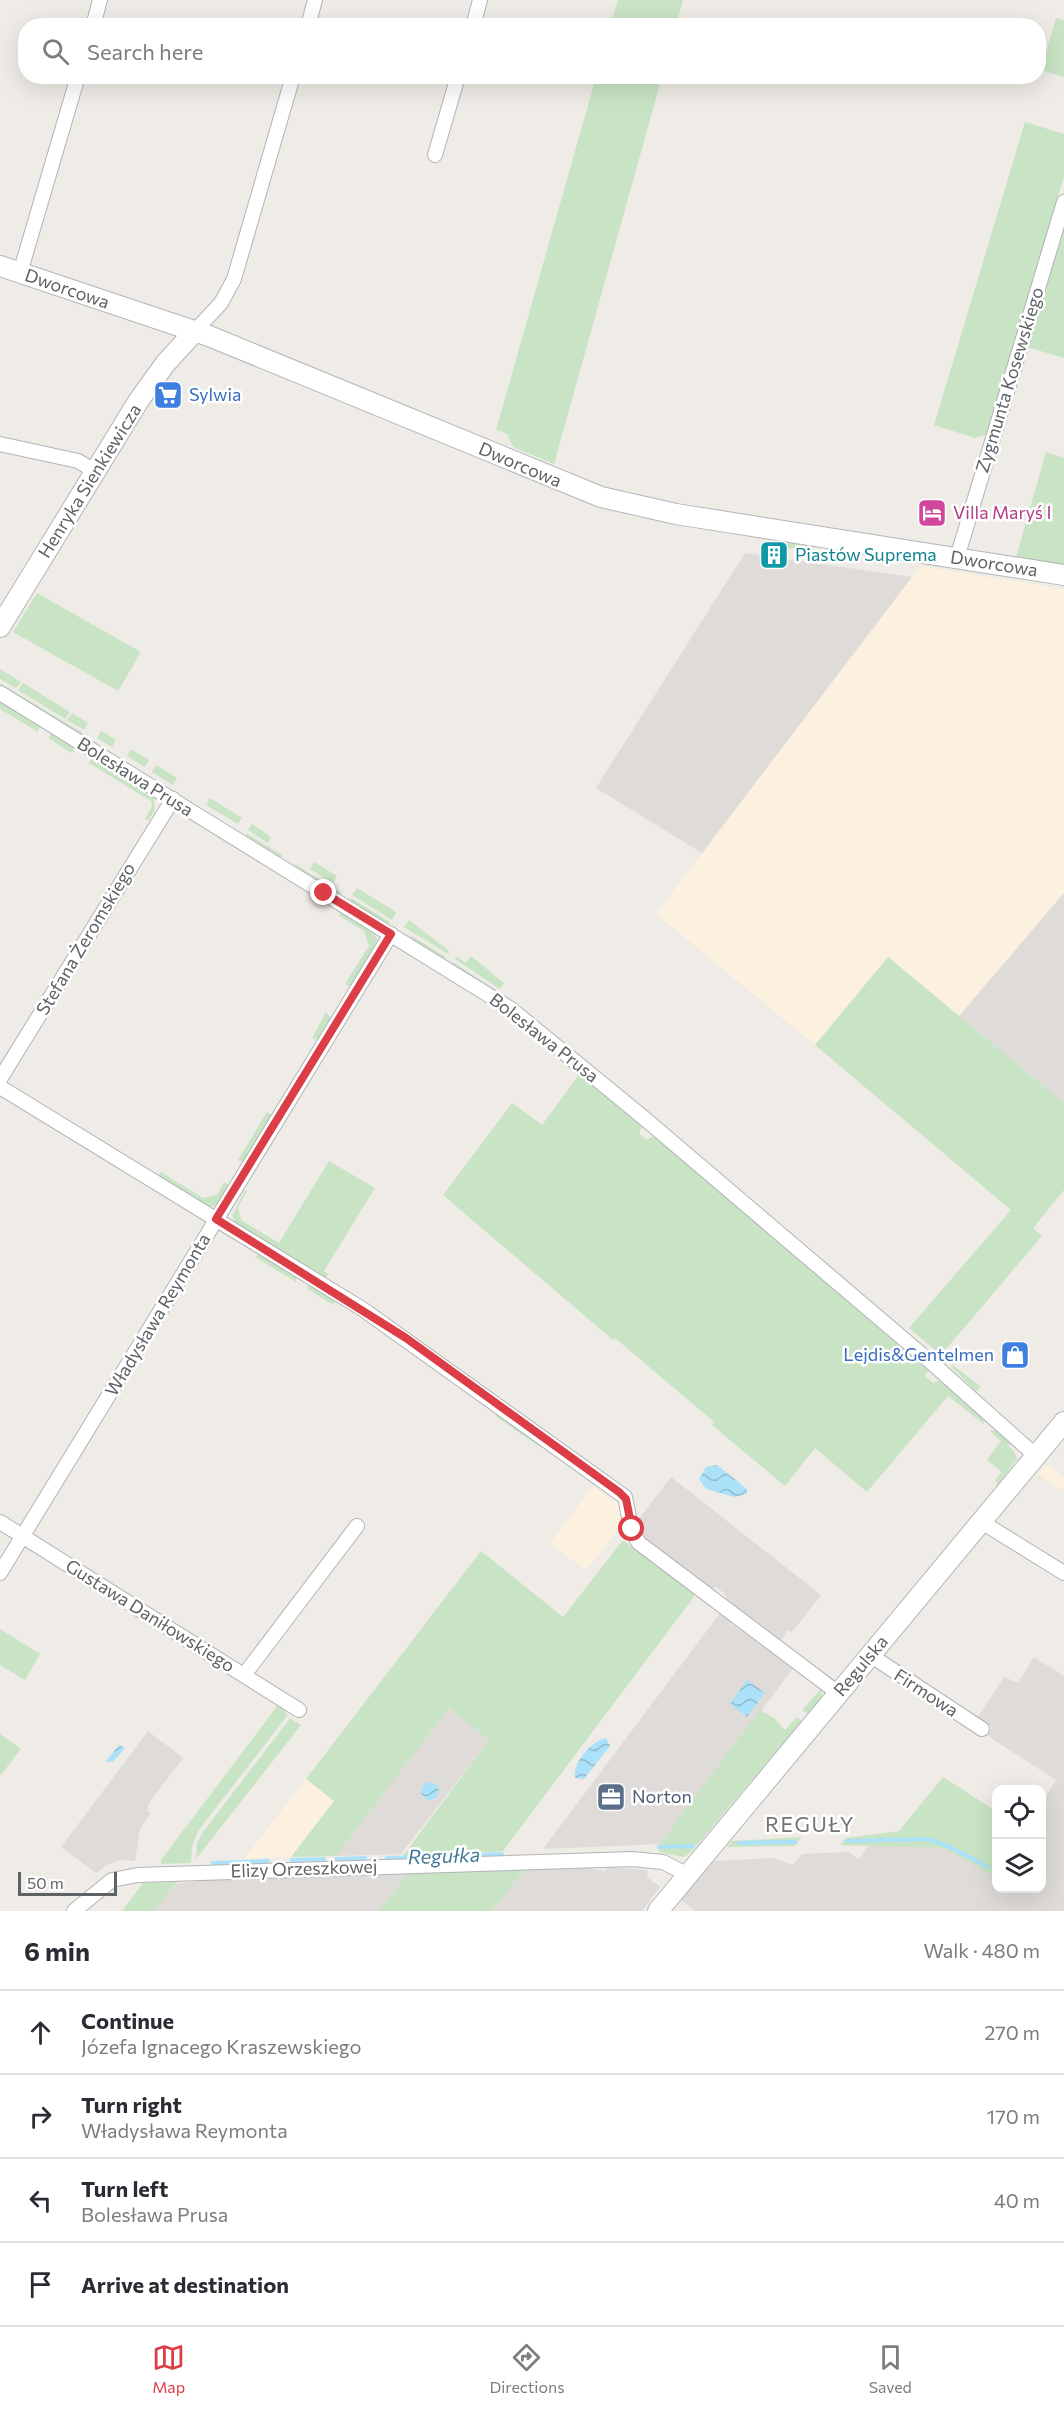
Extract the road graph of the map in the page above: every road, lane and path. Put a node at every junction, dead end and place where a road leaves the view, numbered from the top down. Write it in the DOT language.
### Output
graph roads {
  1 [pos="100,0"];
  2 [pos="315,0"];
  3 [pos="480,0"];
  4 [pos="95,18"];
  5 [pos="310,18"];
  6 [pos="475,18"];
  7 [pos="76,84"];
  8 [pos="291,84"];
  9 [pos="456,84"];
  10 [pos="435,155"];
  11 [pos="1064,202"];
  12 [pos="0,266"];
  13 [pos="20,273"];
  14 [pos="195,331"];
  15 [pos="0,444"];
  16 [pos="95,471"];
  17 [pos="957,558"];
  18 [pos="1064,575"];
  19 [pos="0,627"];
  20 [pos="0,693"];
  21 [pos="173,799"];
  22 [pos="391,934"];
  23 [pos="0,1079"];
  24 [pos="0,1087"];
  25 [pos="216,1219"];
  26 [pos="1064,1422"];
  27 [pos="1036,1455"];
  28 [pos="980,1521"];
  29 [pos="0,1522"];
  30 [pos="357,1526"];
  31 [pos="22,1536"];
  32 [pos="0,1573"];
  33 [pos="1064,1573"];
  34 [pos="870,1655"];
  35 [pos="244,1675"];
  36 [pos="838,1693"];
  37 [pos="299,1710"];
  38 [pos="982,1730"];
  39 [pos="686,1874"];
  40 [pos="74,1911"];
  41 [pos="658,1911"];
  1 -- 4 [label="street"];
  2 -- 5 [label="street"];
  3 -- 6 [label="street"];
  7 -- 13 [label="street"];
  8 -- 14 [label="street, Henryka Sienkiewicza"];
  9 -- 10 [label="street"];
  11 -- 17 [label="street, Zygmunta Kosewskiego"];
  12 -- 13 [label="street, Dworcowa"];
  13 -- 14 [label="street, Dworcowa"];
  14 -- 16 [label="street, Henryka Sienkiewicza"];
  14 -- 17 [label="street, Dworcowa"];
  15 -- 16 [label="street"];
  16 -- 19 [label="street, Henryka Sienkiewicza"];
  17 -- 18 [label="street, Dworcowa"];
  20 -- 21 [label="street, Bolesława Prusa"];
  21 -- 22 [label="street, Bolesława Prusa"];
  21 -- 23 [label="street, Stefana Żeromskiego"];
  22 -- 25 [label="street, Władysława Reymonta"];
  22 -- 27 [label="street, Bolesława Prusa"];
  24 -- 25 [label="street"];
  25 -- 31 [label="street, Władysława Reymonta"];
  25 -- 36 [label="street"];
  26 -- 27 [label="street, Regulska"];
  27 -- 28 [label="street, Regulska"];
  28 -- 33 [label="street"];
  28 -- 34 [label="street, Regulska"];
  29 -- 31 [label="street, Gustawa Daniłowskiego"];
  30 -- 35 [label="street"];
  31 -- 32 [label="street, Władysława Reymonta"];
  31 -- 35 [label="street, Gustawa Daniłowskiego"];
  34 -- 36 [label="street, Regulska"];
  34 -- 38 [label="street, Firmowa"];
  35 -- 37 [label="street, Gustawa Daniłowskiego"];
  36 -- 39 [label="street, Regulska"];
  39 -- 40 [label="street, Elizy Orzeszkowej"];
  39 -- 41 [label="street, Regulska"];
}
